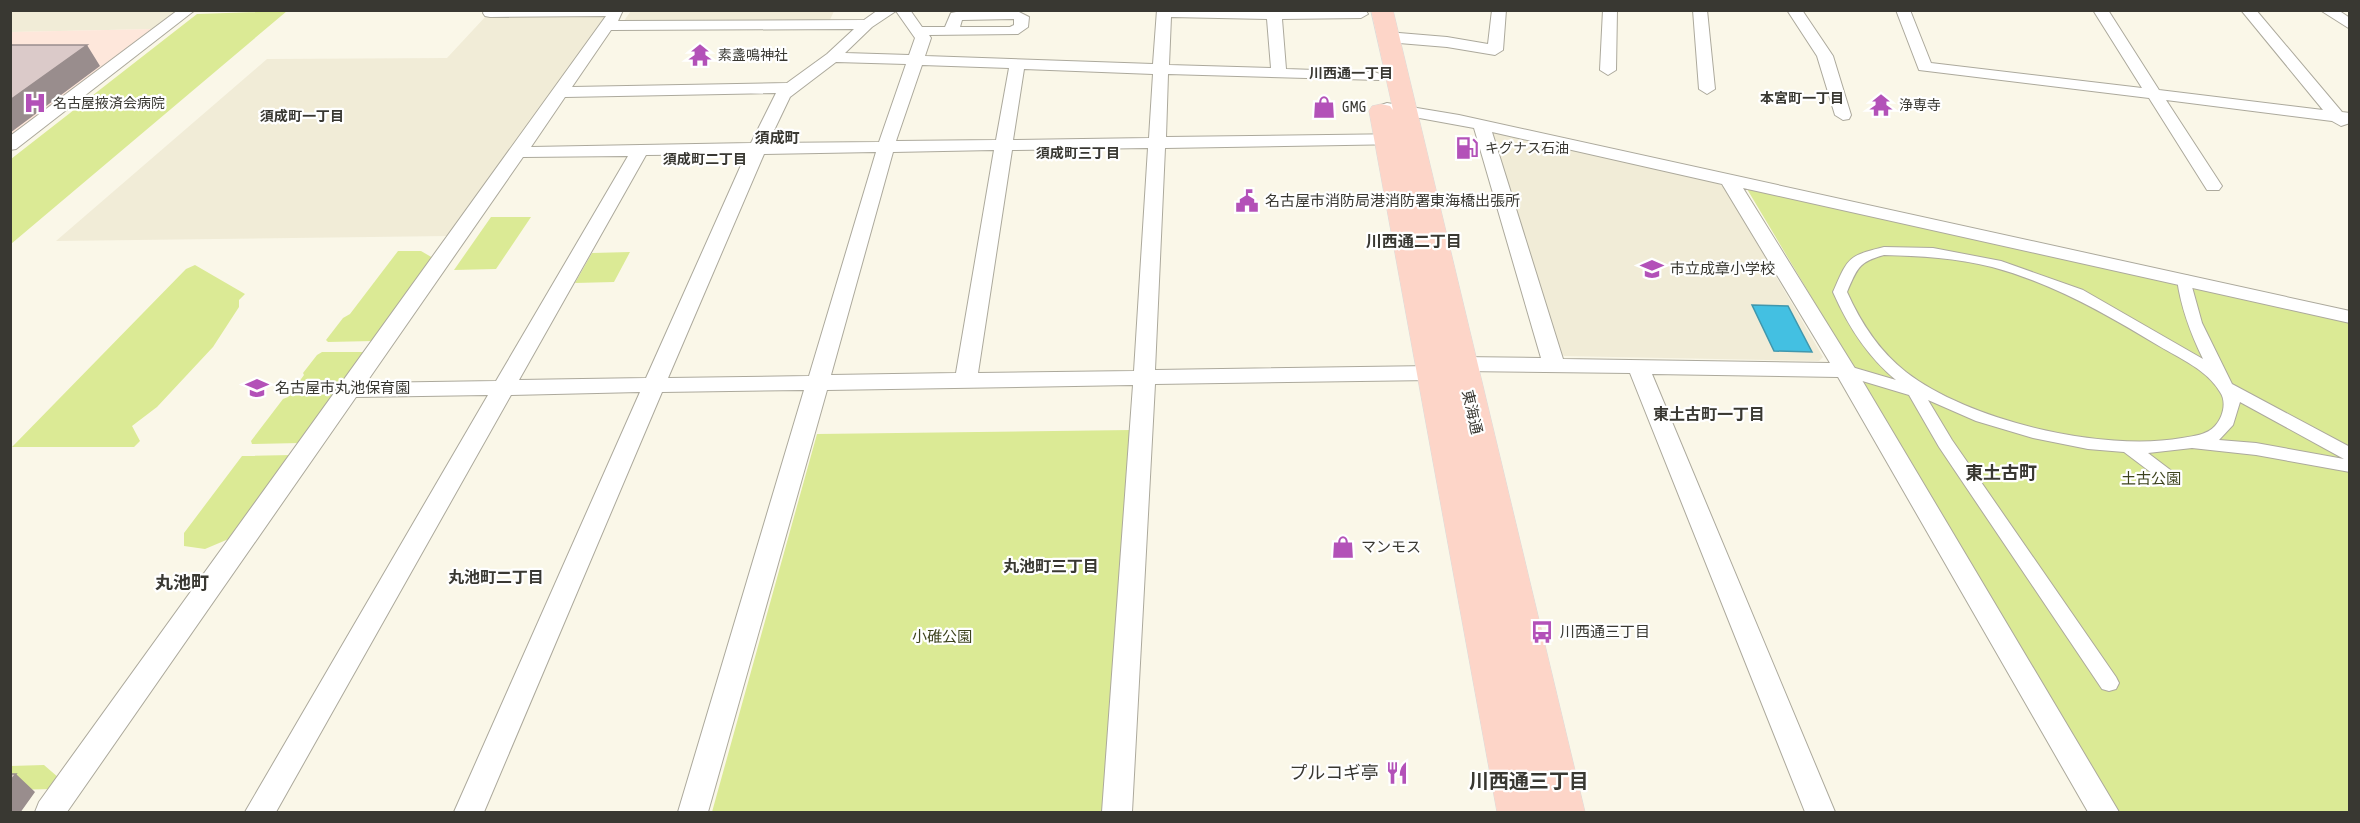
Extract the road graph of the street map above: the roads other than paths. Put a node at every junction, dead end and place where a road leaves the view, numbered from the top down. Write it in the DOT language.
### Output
graph roads {
  1 [pos="188,10"];
  2 [pos="492,10"];
  3 [pos="888,10"];
  4 [pos="902,10"];
  5 [pos="1499,10"];
  6 [pos="1610,10"];
  7 [pos="1700,10"];
  8 [pos="1794,10"];
  9 [pos="1903,10"];
  10 [pos="2100,10"];
  11 [pos="2248,10"];
  12 [pos="2327,10"];
  13 [pos="1164,11"];
  14 [pos="1274,15"];
  15 [pos="1373,18"];
  16 [pos="867,24"];
  17 [pos="2349,25"];
  18 [pos="608,26"];
  19 [pos="918,31"];
  20 [pos="951,31"];
  21 [pos="832,57"];
  22 [pos="915,61"];
  23 [pos="1017,64"];
  24 [pos="1160,69"];
  25 [pos="1608,70"];
  26 [pos="1279,73"];
  27 [pos="791,88"];
  28 [pos="1707,89"];
  29 [pos="561,92"];
  30 [pos="2154,94"];
  31 [pos="1390,115"];
  32 [pos="1843,115"];
  33 [pos="2343,117"];
  34 [pos="1481,125"];
  35 [pos="2349,131"];
  36 [pos="1157,143"];
  37 [pos="1004,144"];
  38 [pos="10,145"];
  39 [pos="885,147"];
  40 [pos="757,148"];
  41 [pos="640,150"];
  42 [pos="519,152"];
  43 [pos="1730,180"];
  44 [pos="2213,186"];
  45 [pos="2184,279"];
  46 [pos="2349,317"];
  47 [pos="1554,365"];
  48 [pos="1638,366"];
  49 [pos="1446,369"];
  50 [pos="1845,370"];
  51 [pos="1144,378"];
  52 [pos="966,381"];
  53 [pos="816,383"];
  54 [pos="654,386"];
  55 [pos="2225,387"];
  56 [pos="503,388"];
  57 [pos="350,390"];
  58 [pos="1918,390"];
  59 [pos="2191,443"];
  60 [pos="2128,447"];
  61 [pos="2349,455"];
  62 [pos="2349,466"];
  63 [pos="2171,479"];
  64 [pos="2109,683"];
  65 [pos="50,813"];
  66 [pos="260,813"];
  67 [pos="469,813"];
  68 [pos="693,813"];
  69 [pos="1117,813"];
  70 [pos="1519,813"];
  71 [pos="1563,813"];
  72 [pos="1820,813"];
  73 [pos="2104,813"];
  1 -- 38 [label="street"];
  2 -- 18 [label="street"];
  3 -- 16 [label="street"];
  4 -- 19 [label="street"];
  5 -- 15 [label="street"];
  6 -- 25 [label="street"];
  7 -- 28 [label="street"];
  8 -- 32 [label="street"];
  9 -- 30 [label="street"];
  10 -- 30 [label="street"];
  11 -- 33 [label="street"];
  12 -- 17 [label="street"];
  13 -- 14 [label="street"];
  13 -- 24 [label="street"];
  14 -- 15 [label="street"];
  14 -- 26 [label="street"];
  15 -- 31 [label="main road, 東海通"];
  15 -- 31 [label="main road"];
  16 -- 18 [label="street"];
  16 -- 21 [label="street"];
  18 -- 29 [label="street"];
  19 -- 20 [label="street"];
  19 -- 22 [label="street"];
  21 -- 22 [label="street"];
  21 -- 27 [label="street"];
  22 -- 23 [label="street"];
  22 -- 39 [label="street"];
  23 -- 24 [label="street"];
  23 -- 37 [label="street"];
  24 -- 26 [label="street"];
  24 -- 36 [label="street"];
  26 -- 31 [label="street"];
  27 -- 29 [label="street"];
  27 -- 40 [label="street"];
  29 -- 42 [label="street"];
  30 -- 33 [label="street"];
  30 -- 44 [label="street"];
  31 -- 34 [label="street"];
  31 -- 36 [label="street"];
  31 -- 49 [label="main road, 東海通"];
  33 -- 35 [label="street"];
  34 -- 43 [label="street"];
  34 -- 47 [label="street"];
  36 -- 37 [label="street"];
  36 -- 51 [label="street"];
  37 -- 39 [label="street"];
  37 -- 52 [label="street"];
  39 -- 40 [label="street"];
  39 -- 53 [label="street"];
  40 -- 41 [label="street"];
  40 -- 54 [label="street"];
  41 -- 42 [label="street"];
  41 -- 56 [label="street"];
  42 -- 57 [label="street"];
  43 -- 45 [label="street"];
  43 -- 50 [label="street"];
  45 -- 46 [label="street"];
  45 -- 55 [label="street"];
  47 -- 48 [label="street"];
  47 -- 49 [label="street"];
  48 -- 50 [label="street"];
  48 -- 72 [label="street"];
  49 -- 51 [label="street"];
  49 -- 70 [label="main road"];
  49 -- 71 [label="main road, 東海通"];
  50 -- 58 [label="street"];
  50 -- 73 [label="street"];
  51 -- 52 [label="street"];
  51 -- 69 [label="street"];
  52 -- 53 [label="street"];
  53 -- 54 [label="street"];
  53 -- 68 [label="street"];
  54 -- 56 [label="street"];
  54 -- 67 [label="street"];
  55 -- 58 [label="street"];
  55 -- 59 [label="street"];
  55 -- 61 [label="street"];
  56 -- 57 [label="street"];
  56 -- 66 [label="street"];
  57 -- 65 [label="street"];
  58 -- 60 [label="street"];
  58 -- 64 [label="street"];
  59 -- 60 [label="street"];
  59 -- 62 [label="street"];
  60 -- 63 [label="street"];
}
